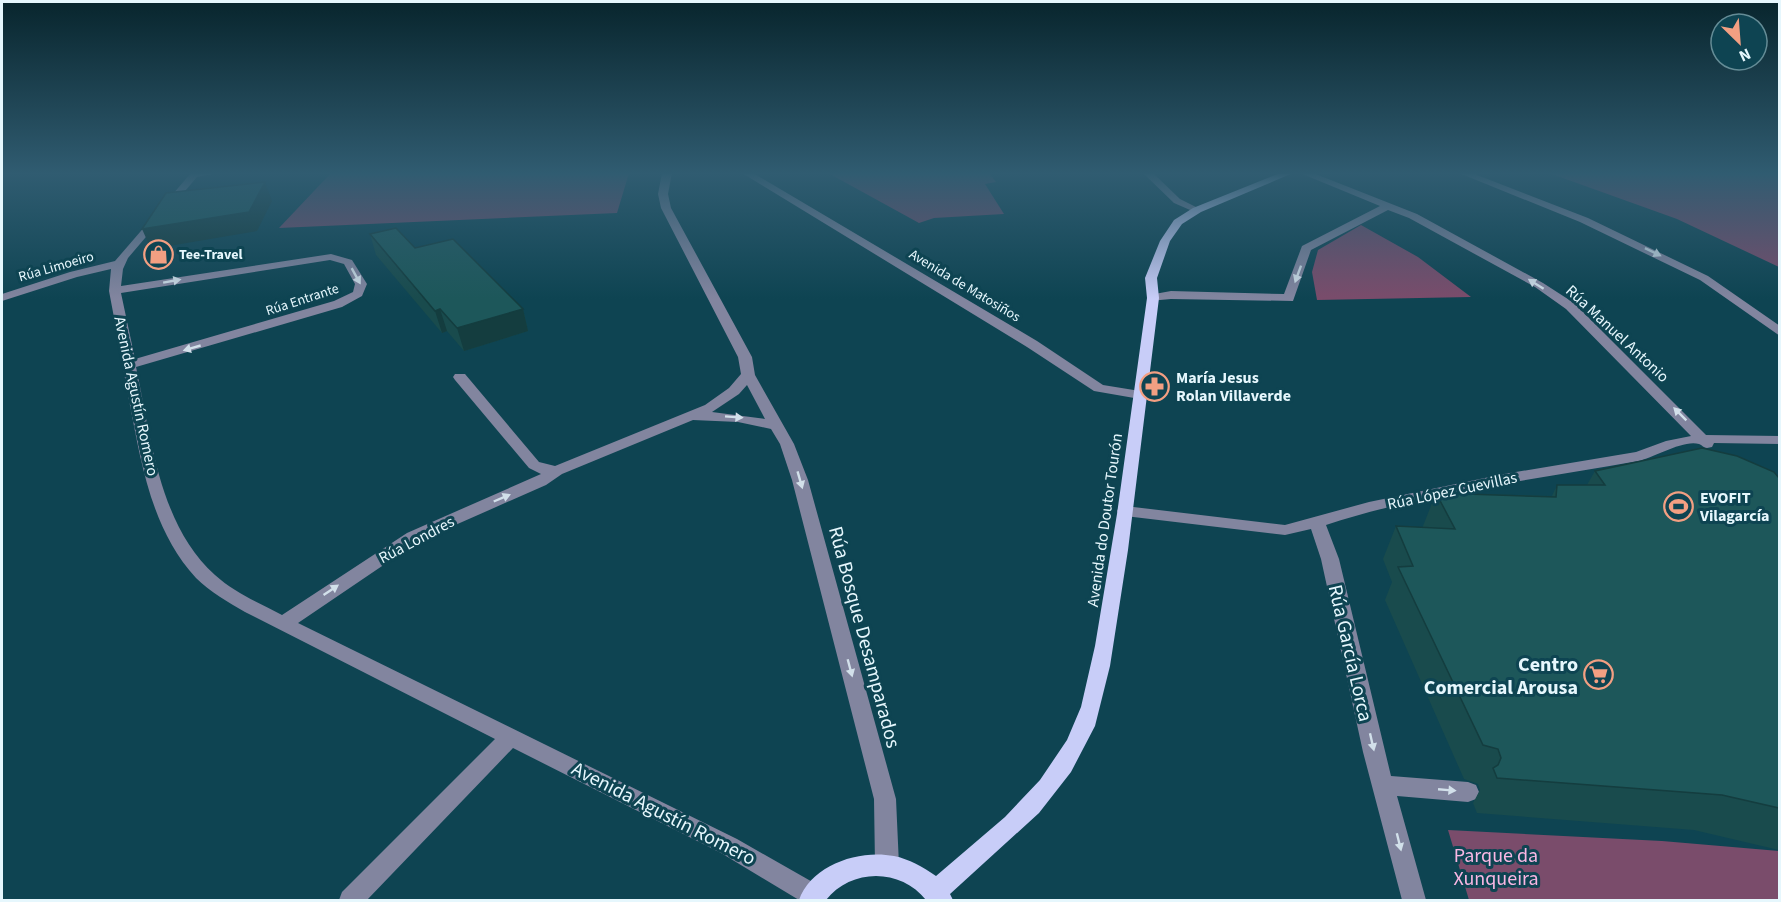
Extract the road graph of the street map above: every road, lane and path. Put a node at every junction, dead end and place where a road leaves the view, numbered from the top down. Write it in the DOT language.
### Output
graph roads {
  1 [pos="160,215"];
  2 [pos="670,215"];
  3 [pos="816,215"];
  4 [pos="1189,215"];
  5 [pos="1370,215"];
  6 [pos="1411,215"];
  7 [pos="1574,215"];
  8 [pos="119,264"];
  9 [pos="115,291"];
  10 [pos="2,298"];
  11 [pos="1153,298"];
  12 [pos="1779,332"];
  13 [pos="130,365"];
  14 [pos="748,375"];
  15 [pos="460,377"];
  16 [pos="1140,395"];
  17 [pos="690,417"];
  18 [pos="777,426"];
  19 [pos="1704,439"];
  20 [pos="1779,440"];
  21 [pos="1712,455"];
  22 [pos="557,471"];
  23 [pos="1125,511"];
  24 [pos="1317,522"];
  25 [pos="284,624"];
  26 [pos="512,736"];
  27 [pos="1384,785"];
  28 [pos="1468,792"];
  29 [pos="888,865"];
  30 [pos="938,896"];
  31 [pos="813,898"];
  32 [pos="351,900"];
  33 [pos="1414,900"];
  1 -- 8 [label="street"];
  2 -- 14 [label="street, Rúa Bosque Desamparados"];
  3 -- 16 [label="street, Avenida de Matosiños"];
  4 -- 11 [label="main road, Avenida do Doutor Tourón"];
  5 -- 11 [label="street, one-way"];
  19 -- 6 [label="street, Rúa Manuel Antonio, one-way"];
  7 -- 12 [label="street, one-way"];
  8 -- 9 [label="street, Avenida Agustín Romero"];
  8 -- 10 [label="street, Rúa Limoeiro"];
  9 -- 13 [label="street, Avenida Agustín Romero"];
  9 -- 13 [label="street, Rúa Entrante, one-way"];
  11 -- 16 [label="main road, Avenida do Doutor Tourón"];
  13 -- 25 [label="street, Avenida Agustín Romero"];
  14 -- 17 [label="street, Rúa Londres"];
  14 -- 18 [label="street, Rúa Bosque Desamparados"];
  15 -- 22 [label="street"];
  16 -- 23 [label="main road, Avenida do Doutor Tourón"];
  17 -- 18 [label="street, one-way"];
  17 -- 22 [label="street, Rúa Londres"];
  18 -- 29 [label="street, Rúa Bosque Desamparados, one-way"];
  19 -- 20 [label="street, Rúa López Cuevillas"];
  19 -- 21 [label="street, Rúa Manuel Antonio"];
  19 -- 24 [label="street, Rúa López Cuevillas"];
  25 -- 22 [label="street, Rúa Londres, one-way"];
  23 -- 24 [label="street, Rúa López Cuevillas"];
  23 -- 30 [label="main road, Avenida do Doutor Tourón"];
  24 -- 27 [label="street, Rúa García Lorca, one-way"];
  25 -- 26 [label="street, Avenida Agustín Romero"];
  26 -- 31 [label="street, Avenida Agustín Romero"];
  26 -- 32 [label="street"];
  27 -- 28 [label="street, one-way"];
  27 -- 33 [label="street, Rúa García Lorca, one-way"];
  29 -- 30 [label="main road"];
  29 -- 31 [label="main road"];
}
